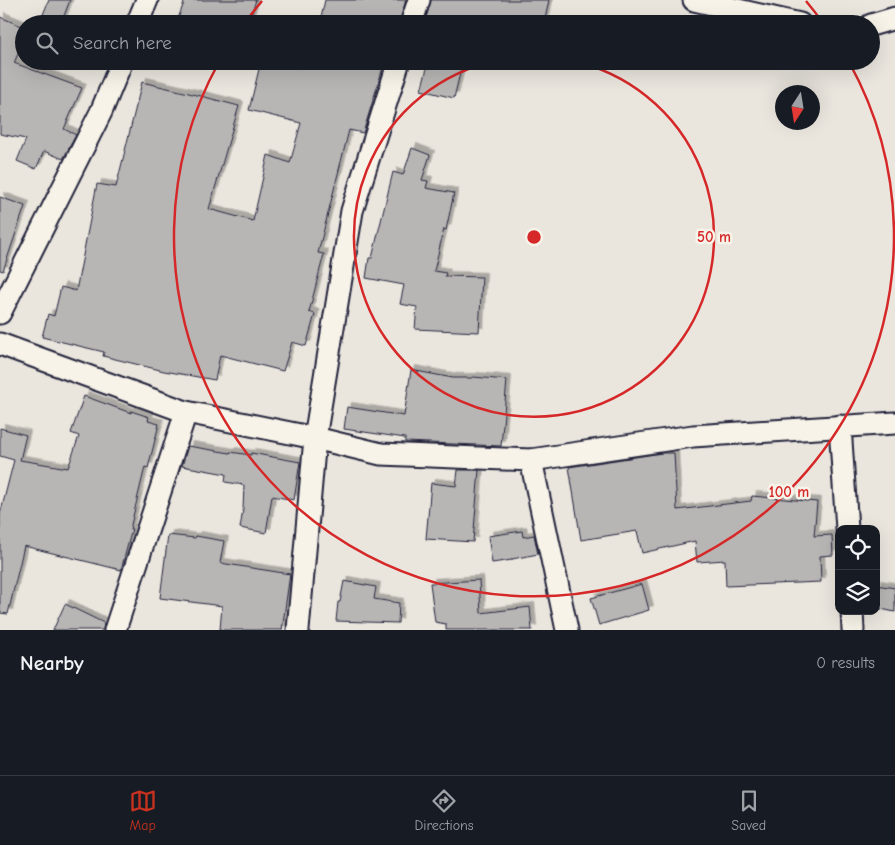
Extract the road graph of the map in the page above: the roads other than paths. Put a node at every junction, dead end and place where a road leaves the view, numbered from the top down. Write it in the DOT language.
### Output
graph roads {
  1 [pos="147,0"];
  2 [pos="419,0"];
  3 [pos="698,0"];
  4 [pos="141,15"];
  5 [pos="414,15"];
  6 [pos="762,15"];
  7 [pos="895,18"];
  8 [pos="880,22"];
  9 [pos="118,70"];
  10 [pos="396,70"];
  11 [pos="0,313"];
  12 [pos="0,344"];
  13 [pos="186,412"];
  14 [pos="895,423"];
  15 [pos="840,426"];
  16 [pos="315,438"];
  17 [pos="531,460"];
  18 [pos="847,525"];
  19 [pos="852,615"];
  20 [pos="115,630"];
  21 [pos="298,630"];
  22 [pos="567,630"];
  23 [pos="853,630"];
  1 -- 4 [label="street"];
  2 -- 5 [label="street"];
  3 -- 6 [label="street"];
  7 -- 8 [label="street"];
  9 -- 11 [label="street"];
  10 -- 16 [label="street"];
  12 -- 13 [label="street"];
  13 -- 16 [label="street"];
  13 -- 20 [label="street"];
  14 -- 15 [label="street"];
  15 -- 17 [label="street"];
  15 -- 18 [label="street"];
  16 -- 17 [label="street"];
  16 -- 21 [label="street"];
  17 -- 22 [label="street"];
  19 -- 23 [label="street"];
}
